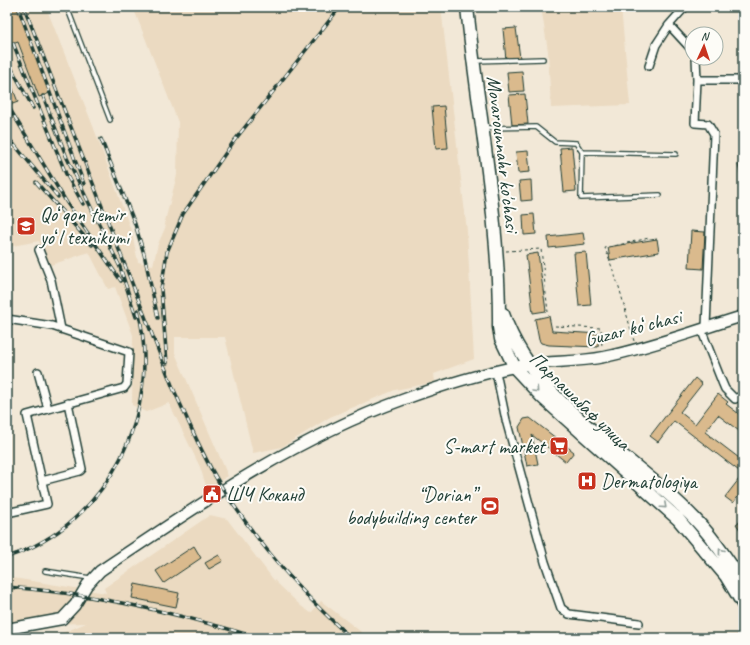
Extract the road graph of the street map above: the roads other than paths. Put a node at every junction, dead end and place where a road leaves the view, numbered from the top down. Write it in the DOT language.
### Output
graph roads {
  1 [pos="67,7"];
  2 [pos="467,7"];
  3 [pos="685,7"];
  4 [pos="669,25"];
  5 [pos="684,41"];
  6 [pos="543,59"];
  7 [pos="473,61"];
  8 [pos="649,66"];
  9 [pos="696,66"];
  10 [pos="697,80"];
  11 [pos="743,80"];
  12 [pos="110,120"];
  13 [pos="482,128"];
  14 [pos="582,152"];
  15 [pos="676,154"];
  16 [pos="660,195"];
  17 [pos="39,250"];
  18 [pos="500,305"];
  19 [pos="743,316"];
  20 [pos="7,319"];
  21 [pos="703,328"];
  22 [pos="60,329"];
  23 [pos="504,348"];
  24 [pos="530,365"];
  25 [pos="515,368"];
  26 [pos="38,372"];
  27 [pos="496,372"];
  28 [pos="743,395"];
  29 [pos="68,404"];
  30 [pos="48,409"];
  31 [pos="42,481"];
  32 [pos="7,513"];
  33 [pos="45,571"];
  34 [pos="93,579"];
  35 [pos="743,583"];
  36 [pos="743,604"];
  37 [pos="639,623"];
  38 [pos="7,629"];
  1 -- 12 [label="lane"];
  2 -- 7 [label="highway, Movarounnahr ko'chasi"];
  3 -- 4 [label="street"];
  4 -- 5 [label="street"];
  4 -- 8 [label="street"];
  6 -- 7 [label="lane"];
  7 -- 13 [label="highway, Movarounnahr ko'chasi"];
  9 -- 10 [label="street"];
  10 -- 11 [label="street"];
  10 -- 21 [label="street"];
  13 -- 14 [label="lane"];
  13 -- 18 [label="highway, Movarounnahr ko'chasi"];
  14 -- 15 [label="lane"];
  14 -- 16 [label="lane"];
  17 -- 22 [label="street"];
  18 -- 23 [label="highway, Movarounnahr ko'chasi"];
  18 -- 24 [label="highway, Movarounnahr ko'chasi"];
  19 -- 21 [label="main road, Guzar koʻchasi"];
  20 -- 22 [label="street"];
  21 -- 24 [label="main road, Guzar koʻchasi"];
  21 -- 28 [label="street"];
  22 -- 29 [label="street"];
  23 -- 25 [label="highway, Парпашабаф улица"];
  24 -- 25 [label="main road, Guzar koʻchasi"];
  35 -- 24 [label="highway, Парпашабаф улица, one-way"];
  25 -- 27 [label="main road, Guzar koʻchasi"];
  25 -- 36 [label="highway, Парпашабаф улица, one-way"];
  26 -- 30 [label="street"];
  27 -- 34 [label="main road, Guzar koʻchasi"];
  27 -- 37 [label="street"];
  29 -- 30 [label="street"];
  29 -- 31 [label="street"];
  30 -- 31 [label="street"];
  31 -- 32 [label="street"];
  33 -- 34 [label="lane"];
  34 -- 38 [label="main road, Guzar koʻchasi"];
}
